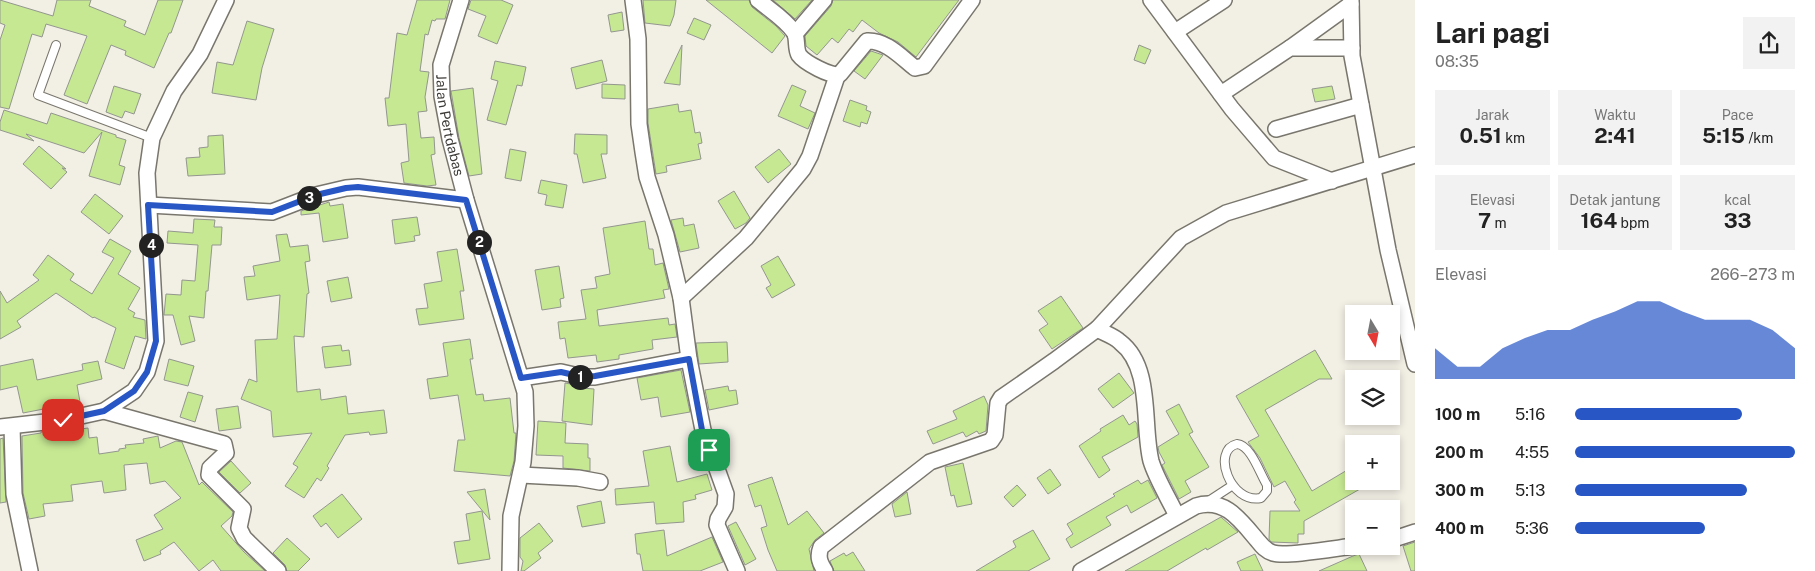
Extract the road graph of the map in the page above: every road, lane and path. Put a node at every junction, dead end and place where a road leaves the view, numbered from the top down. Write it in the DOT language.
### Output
graph roads {
  1 [pos="226,0"];
  2 [pos="461,0"];
  3 [pos="633,0"];
  4 [pos="758,0"];
  5 [pos="824,0"];
  6 [pos="972,0"];
  7 [pos="1151,0"];
  8 [pos="1224,0"];
  9 [pos="1351,2"];
  10 [pos="1175,32"];
  11 [pos="795,34"];
  12 [pos="56,45"];
  13 [pos="1290,48"];
  14 [pos="1352,48"];
  15 [pos="836,76"];
  16 [pos="1221,94"];
  17 [pos="1361,105"];
  18 [pos="1276,129"];
  19 [pos="152,138"];
  20 [pos="1415,155"];
  21 [pos="1373,169"];
  22 [pos="1332,181"];
  23 [pos="466,200"];
  24 [pos="148,205"];
  25 [pos="680,298"];
  26 [pos="1097,329"];
  27 [pos="689,359"];
  28 [pos="1415,364"];
  29 [pos="521,378"];
  30 [pos="104,411"];
  31 [pos="6,427"];
  32 [pos="521,475"];
  33 [pos="600,482"];
  34 [pos="1233,485"];
  35 [pos="1205,503"];
  36 [pos="1177,516"];
  37 [pos="1415,532"];
  38 [pos="1400,537"];
  39 [pos="1345,547"];
  40 [pos="30,571"];
  41 [pos="278,571"];
  42 [pos="510,571"];
  43 [pos="737,571"];
  44 [pos="825,571"];
  45 [pos="1081,571"];
  1 -- 19 [label="street"];
  2 -- 23 [label="street, Jalan Pertdabas"];
  3 -- 25 [label="street"];
  4 -- 11 [label="street"];
  5 -- 11 [label="street"];
  6 -- 15 [label="street"];
  7 -- 10 [label="street"];
  8 -- 10 [label="street"];
  9 -- 13 [label="street"];
  9 -- 14 [label="street"];
  10 -- 16 [label="street"];
  11 -- 15 [label="street"];
  12 -- 19 [label="lane"];
  13 -- 14 [label="street"];
  13 -- 16 [label="street"];
  14 -- 17 [label="street"];
  15 -- 25 [label="street"];
  16 -- 22 [label="street"];
  17 -- 18 [label="street"];
  17 -- 21 [label="street"];
  19 -- 24 [label="street"];
  20 -- 21 [label="street"];
  21 -- 22 [label="street"];
  21 -- 28 [label="street"];
  22 -- 26 [label="street"];
  23 -- 24 [label="street"];
  23 -- 29 [label="street, Jalan Pertdabas"];
  24 -- 30 [label="street"];
  25 -- 27 [label="street"];
  26 -- 36 [label="street"];
  26 -- 44 [label="street"];
  27 -- 29 [label="street"];
  27 -- 43 [label="street"];
  29 -- 32 [label="street, Jalan Pertdabas"];
  30 -- 31 [label="street"];
  30 -- 41 [label="street"];
  31 -- 40 [label="street"];
  32 -- 33 [label="street"];
  32 -- 42 [label="street, Jalan Pertdabas"];
  34 -- 34 [label="lane"];
  34 -- 35 [label="lane"];
  35 -- 36 [label="street"];
  35 -- 39 [label="street"];
  36 -- 45 [label="street"];
  37 -- 38 [label="street"];
}
